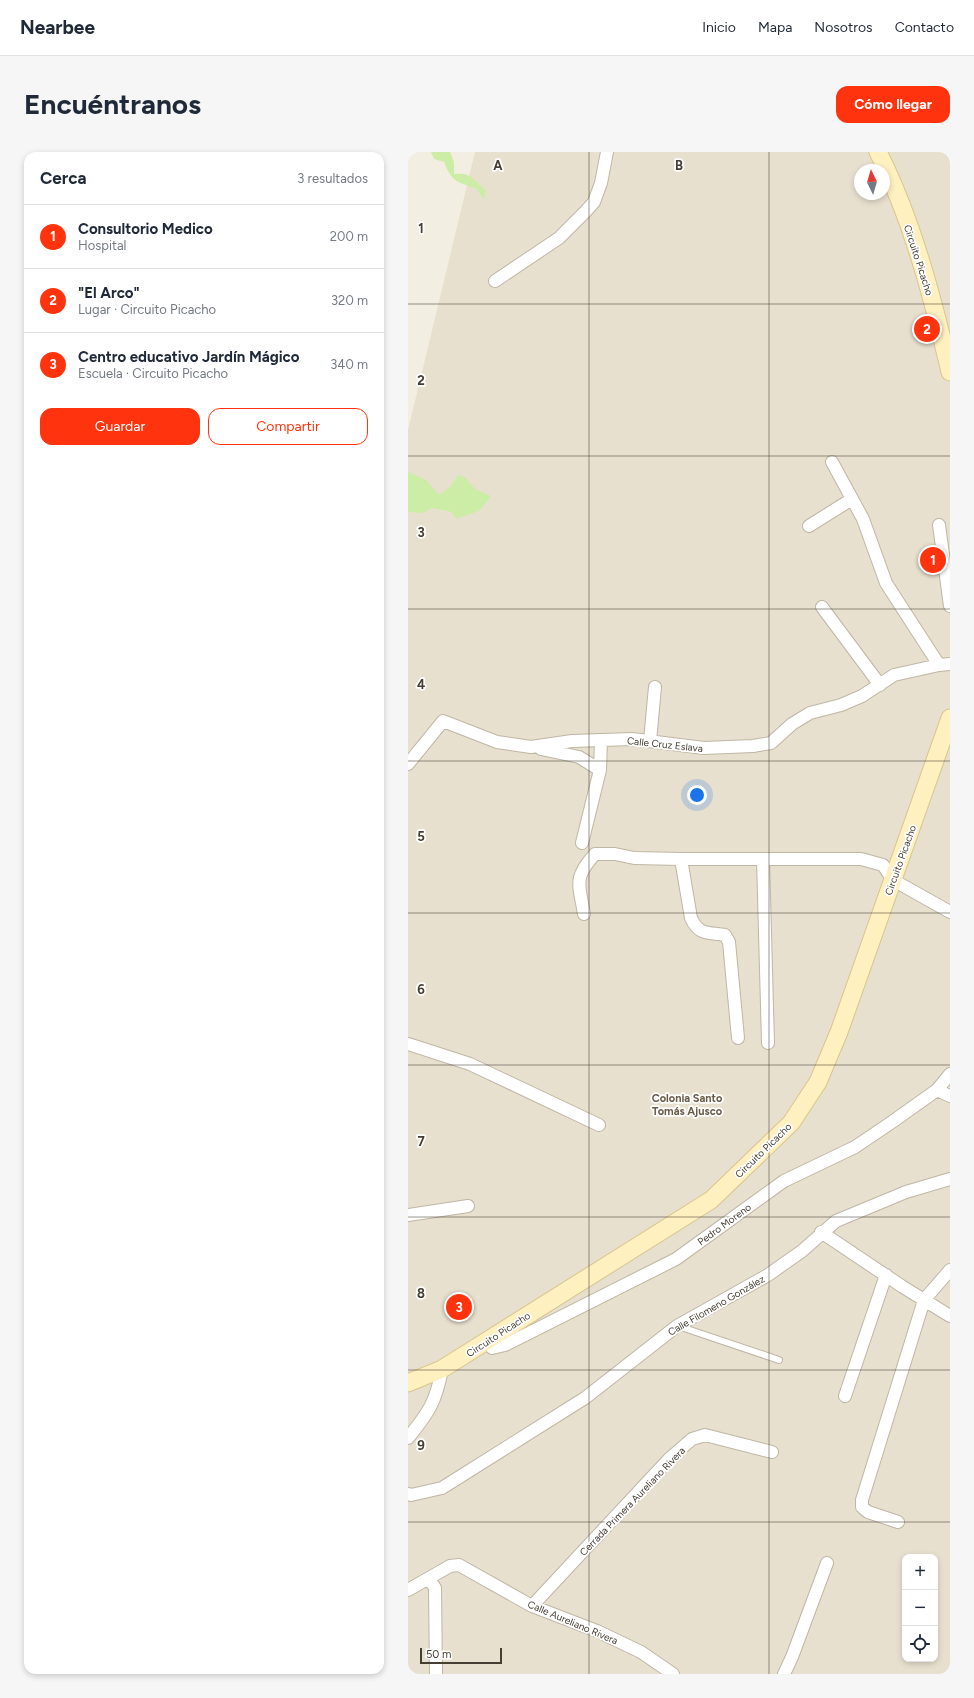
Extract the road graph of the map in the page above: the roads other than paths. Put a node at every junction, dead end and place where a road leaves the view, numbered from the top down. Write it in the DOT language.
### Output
graph roads {
  1 [pos="607,152"];
  2 [pos="878,152"];
  3 [pos="495,281"];
  4 [pos="945,330"];
  5 [pos="950,372"];
  6 [pos="832,462"];
  7 [pos="852,499"];
  8 [pos="939,525"];
  9 [pos="809,526"];
  10 [pos="950,606"];
  11 [pos="822,607"];
  12 [pos="945,665"];
  13 [pos="880,685"];
  14 [pos="655,687"];
  15 [pos="950,718"];
  16 [pos="601,740"];
  17 [pos="650,741"];
  18 [pos="531,747"];
  19 [pos="408,764"];
  20 [pos="600,770"];
  21 [pos="582,843"];
  22 [pos="681,859"];
  23 [pos="763,859"];
  24 [pos="893,880"];
  25 [pos="950,912"];
  26 [pos="584,914"];
  27 [pos="738,1038"];
  28 [pos="768,1042"];
  29 [pos="410,1048"];
  30 [pos="950,1074"];
  31 [pos="937,1090"];
  32 [pos="950,1096"];
  33 [pos="599,1126"];
  34 [pos="950,1179"];
  35 [pos="468,1206"];
  36 [pos="408,1215"];
  37 [pos="822,1232"];
  38 [pos="950,1270"];
  39 [pos="886,1275"];
  40 [pos="924,1300"];
  41 [pos="950,1316"];
  42 [pos="677,1326"];
  43 [pos="486,1340"];
  44 [pos="779,1360"];
  45 [pos="442,1369"];
  46 [pos="408,1383"];
  47 [pos="845,1396"];
  48 [pos="408,1438"];
  49 [pos="772,1452"];
  50 [pos="408,1494"];
  51 [pos="898,1522"];
  52 [pos="828,1563"];
  53 [pos="429,1579"];
  54 [pos="408,1590"];
  55 [pos="532,1606"];
  56 [pos="436,1674"];
  57 [pos="674,1674"];
  58 [pos="784,1674"];
  1 -- 3 [label="street"];
  2 -- 4 [label="main road, Circuito Picacho"];
  4 -- 5 [label="main road, Circuito Picacho"];
  6 -- 7 [label="street"];
  7 -- 9 [label="street"];
  7 -- 12 [label="street"];
  8 -- 10 [label="street"];
  11 -- 13 [label="street"];
  12 -- 13 [label="street, Calle Cruz Eslava"];
  13 -- 17 [label="street, Calle Cruz Eslava"];
  14 -- 17 [label="street"];
  15 -- 24 [label="main road, Circuito Picacho"];
  16 -- 17 [label="street, Calle Cruz Eslava"];
  16 -- 18 [label="street, Calle Cruz Eslava"];
  16 -- 20 [label="street"];
  18 -- 19 [label="street, Calle Cruz Eslava"];
  18 -- 20 [label="street"];
  20 -- 21 [label="street"];
  22 -- 23 [label="street"];
  22 -- 26 [label="street"];
  22 -- 27 [label="street"];
  23 -- 24 [label="street"];
  23 -- 28 [label="street"];
  24 -- 25 [label="street"];
  24 -- 43 [label="main road, Circuito Picacho"];
  29 -- 33 [label="street"];
  30 -- 31 [label="street, Pedro Moreno"];
  31 -- 32 [label="street"];
  31 -- 43 [label="street, Pedro Moreno"];
  34 -- 37 [label="street, Calle Filomeno González"];
  35 -- 36 [label="street"];
  37 -- 39 [label="street"];
  37 -- 42 [label="street, Calle Filomeno González"];
  38 -- 40 [label="street"];
  39 -- 40 [label="street"];
  39 -- 47 [label="street"];
  40 -- 41 [label="street"];
  40 -- 51 [label="street"];
  42 -- 44 [label="lane"];
  42 -- 50 [label="street, Calle Filomeno González"];
  43 -- 45 [label="main road, Circuito Picacho"];
  45 -- 46 [label="main road, Circuito Picacho"];
  45 -- 48 [label="street"];
  49 -- 55 [label="street, Cerrada Primera Aureliano Rivera"];
  52 -- 58 [label="street"];
  53 -- 54 [label="street, Calle Aureliano Rivera"];
  53 -- 55 [label="street, Calle Aureliano Rivera"];
  53 -- 56 [label="street"];
  55 -- 57 [label="street, Calle Aureliano Rivera"];
}
